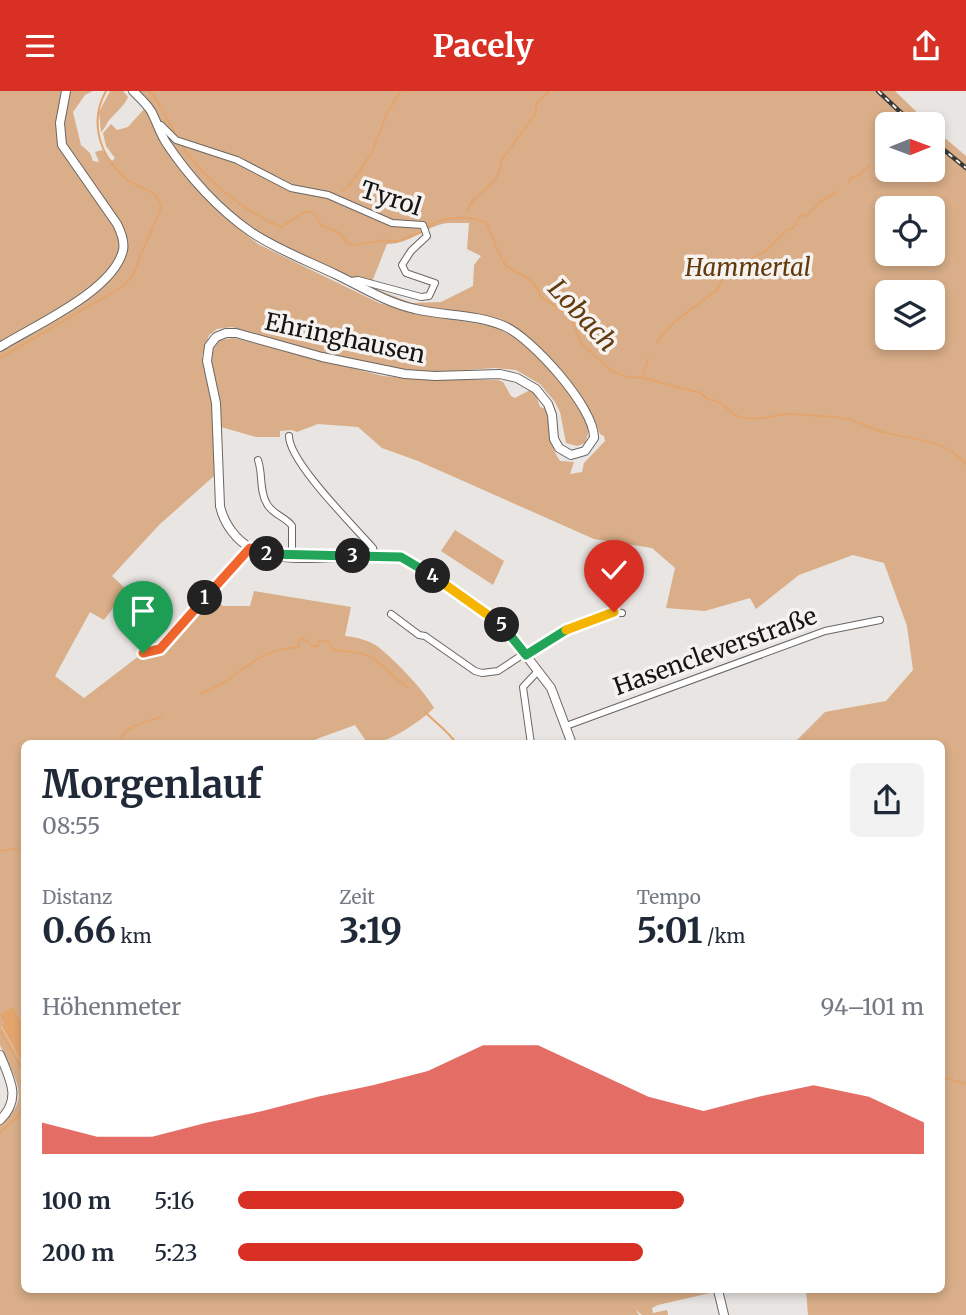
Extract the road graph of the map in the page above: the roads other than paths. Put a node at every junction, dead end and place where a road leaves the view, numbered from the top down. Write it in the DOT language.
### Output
graph roads {
  1 [pos="66,91"];
  2 [pos="133,91"];
  3 [pos="157,125"];
  4 [pos="349,281"];
  5 [pos="0,347"];
  6 [pos="289,436"];
  7 [pos="258,460"];
  8 [pos="250,548"];
  9 [pos="375,556"];
  10 [pos="292,557"];
  11 [pos="622,613"];
  12 [pos="391,614"];
  13 [pos="880,620"];
  14 [pos="143,653"];
  15 [pos="525,654"];
  16 [pos="538,671"];
  17 [pos="566,726"];
  18 [pos="530,740"];
  19 [pos="571,740"];
  20 [pos="0,1055"];
  21 [pos="0,1120"];
  22 [pos="719,1293"];
  23 [pos="724,1315"];
  1 -- 5 [label="main road"];
  2 -- 3 [label="main road, Ehringhausen"];
  3 -- 4 [label="main road, Ehringhausen"];
  3 -- 4 [label="street, Tyrol"];
  4 -- 8 [label="main road, Ehringhausen"];
  6 -- 9 [label="street"];
  7 -- 10 [label="street"];
  8 -- 10 [label="main road"];
  8 -- 14 [label="street"];
  9 -- 10 [label="main road"];
  9 -- 15 [label="main road"];
  11 -- 15 [label="street"];
  12 -- 15 [label="street"];
  13 -- 17 [label="street, Hasencleverstraße"];
  15 -- 16 [label="main road"];
  16 -- 17 [label="main road"];
  16 -- 18 [label="street"];
  17 -- 19 [label="main road"];
  20 -- 21 [label="main road"];
  22 -- 23 [label="main road"];
}
